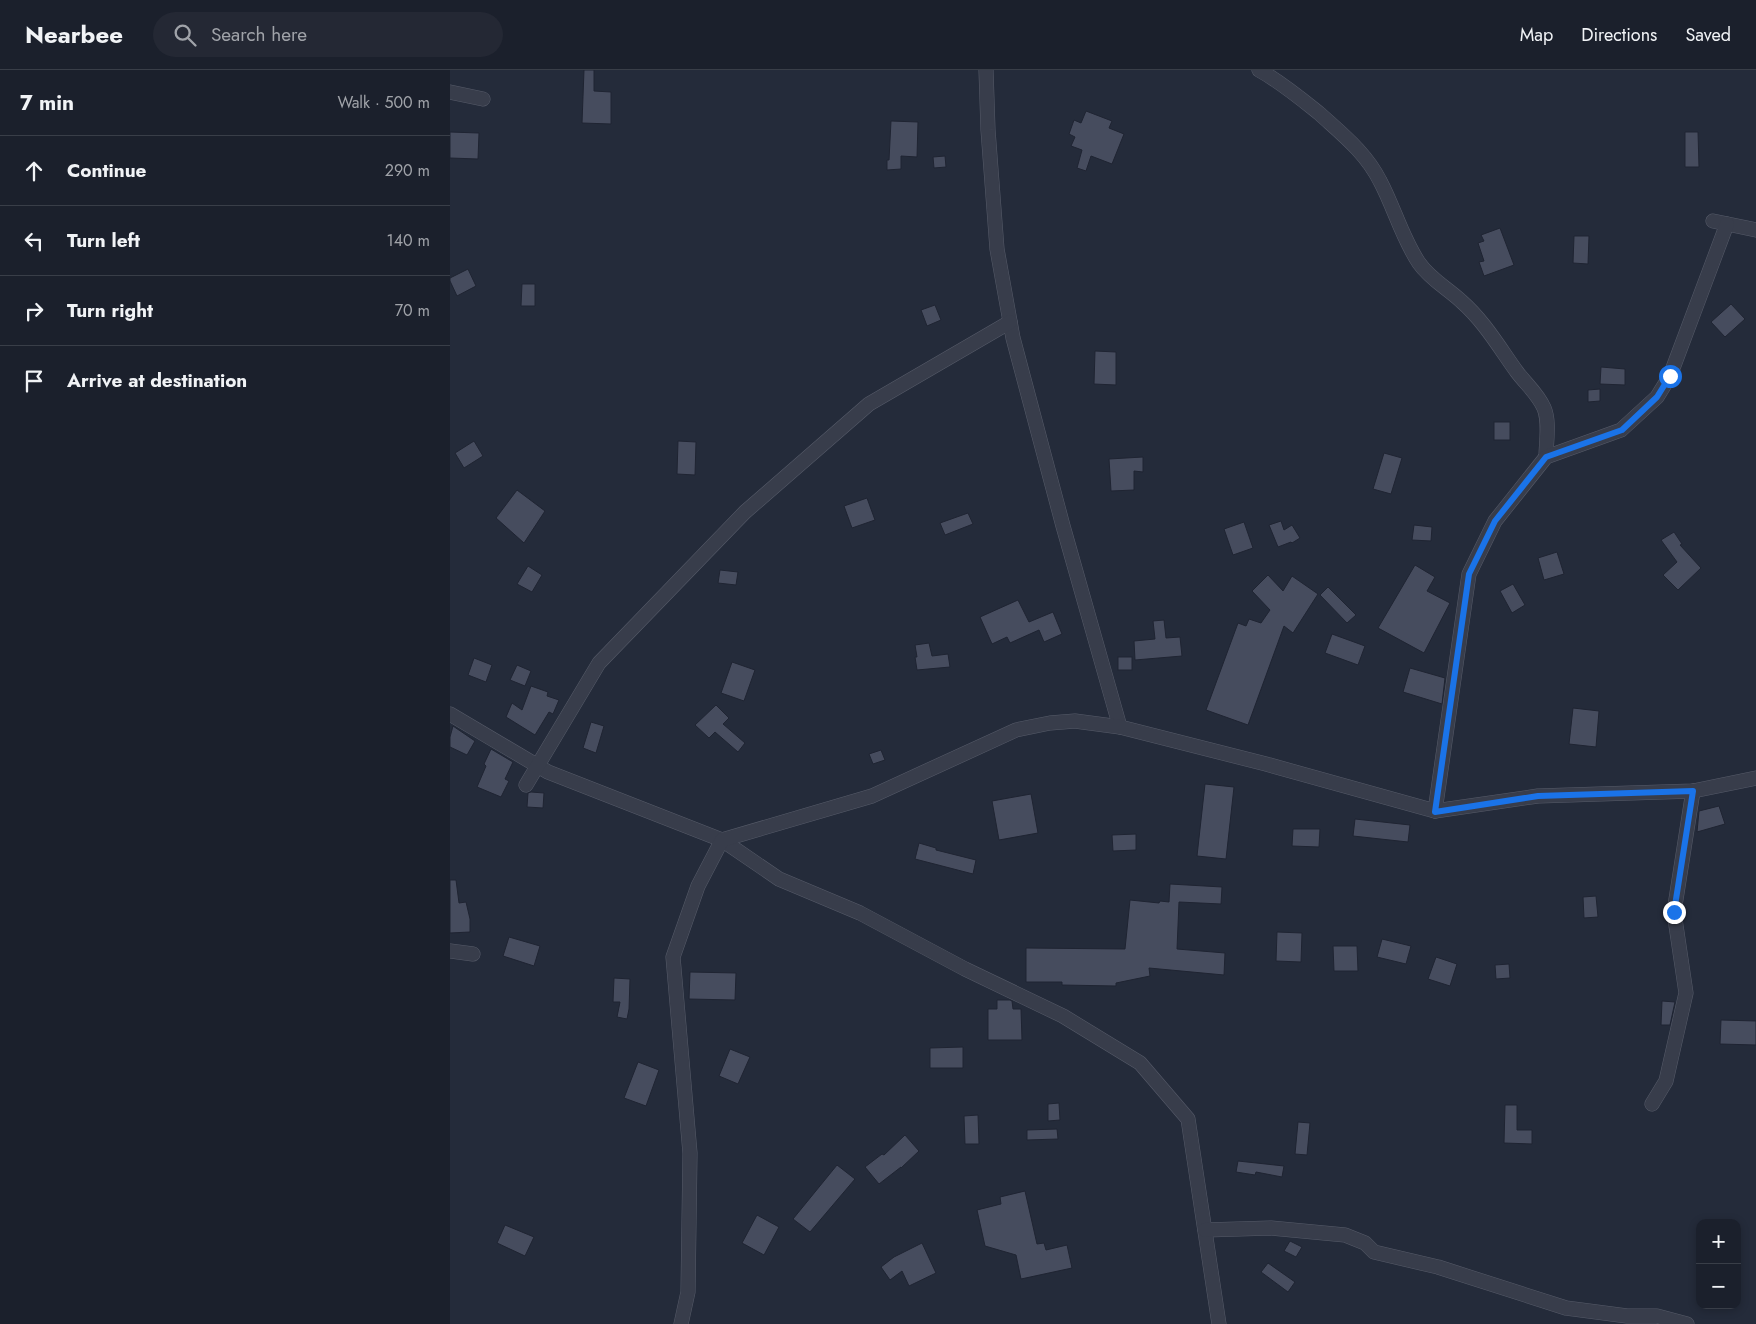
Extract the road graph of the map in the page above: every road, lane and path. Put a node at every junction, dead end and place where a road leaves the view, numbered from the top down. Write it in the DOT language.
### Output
graph roads {
  1 [pos="986,70"];
  2 [pos="1259,70"];
  3 [pos="450,92"];
  4 [pos="483,99"];
  5 [pos="1756,230"];
  6 [pos="1010,322"];
  7 [pos="1546,457"];
  8 [pos="450,714"];
  9 [pos="1120,728"];
  10 [pos="537,766"];
  11 [pos="1756,778"];
  12 [pos="526,785"];
  13 [pos="1693,791"];
  14 [pos="1435,812"];
  15 [pos="722,840"];
  16 [pos="450,951"];
  17 [pos="472,954"];
  18 [pos="1652,1104"];
  19 [pos="1205,1230"];
  20 [pos="681,1324"];
  21 [pos="1219,1324"];
  22 [pos="1687,1324"];
  1 -- 6 [label="street"];
  2 -- 7 [label="street"];
  3 -- 4 [label="street"];
  5 -- 7 [label="street"];
  6 -- 9 [label="street"];
  6 -- 10 [label="street"];
  7 -- 14 [label="street"];
  8 -- 10 [label="street"];
  9 -- 14 [label="street"];
  9 -- 15 [label="street"];
  10 -- 12 [label="street"];
  10 -- 15 [label="street"];
  11 -- 13 [label="street"];
  13 -- 14 [label="street"];
  13 -- 18 [label="street"];
  15 -- 19 [label="street"];
  15 -- 20 [label="street"];
  16 -- 17 [label="street"];
  19 -- 21 [label="street"];
  19 -- 22 [label="street"];
}
